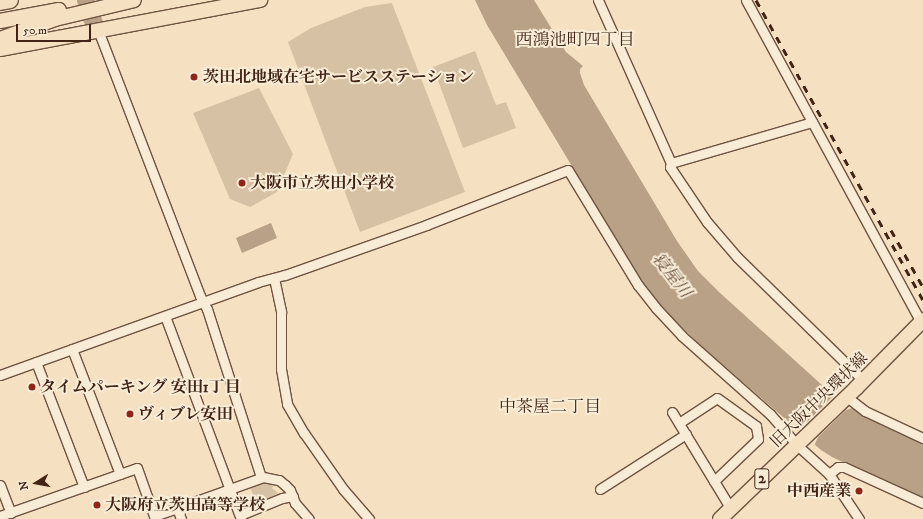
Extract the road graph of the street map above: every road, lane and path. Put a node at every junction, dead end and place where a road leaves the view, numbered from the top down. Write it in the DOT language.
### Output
graph roads {
  1 [pos="10,0"];
  2 [pos="115,0"];
  3 [pos="134,0"];
  4 [pos="260,0"];
  5 [pos="598,0"];
  6 [pos="746,0"];
  7 [pos="0,2"];
  8 [pos="0,21"];
  9 [pos="98,30"];
  10 [pos="0,39"];
  11 [pos="0,48"];
  12 [pos="812,122"];
  13 [pos="671,163"];
  14 [pos="274,278"];
  15 [pos="203,302"];
  16 [pos="165,316"];
  17 [pos="922,321"];
  18 [pos="72,349"];
  19 [pos="36,362"];
  20 [pos="0,375"];
  21 [pos="863,380"];
  22 [pos="846,398"];
  23 [pos="672,412"];
  24 [pos="679,423"];
  25 [pos="686,434"];
  26 [pos="923,438"];
  27 [pos="800,442"];
  28 [pos="120,474"];
  29 [pos="829,474"];
  30 [pos="261,477"];
  31 [pos="714,481"];
  32 [pos="0,485"];
  33 [pos="84,487"];
  34 [pos="230,489"];
  35 [pos="600,489"];
  36 [pos="293,496"];
  37 [pos="923,503"];
  38 [pos="177,508"];
  39 [pos="731,509"];
  40 [pos="11,513"];
  41 [pos="0,516"];
  42 [pos="240,517"];
  43 [pos="182,519"];
  44 [pos="309,519"];
  45 [pos="369,519"];
  46 [pos="720,519"];
  47 [pos="859,519"];
  1 -- 7 [label="highway"];
  2 -- 8 [label="main road"];
  3 -- 10 [label="main road"];
  4 -- 9 [label="main road"];
  5 -- 13 [label="street"];
  6 -- 12 [label="street"];
  9 -- 11 [label="main road"];
  9 -- 15 [label="street"];
  12 -- 13 [label="street"];
  12 -- 17 [label="street"];
  13 -- 21 [label="street"];
  14 -- 15 [label="street"];
  14 -- 27 [label="street"];
  14 -- 45 [label="street"];
  15 -- 16 [label="street"];
  15 -- 30 [label="street"];
  16 -- 18 [label="street"];
  16 -- 34 [label="street"];
  17 -- 21 [label="main road, 旧大阪中央環状線 / 2"];
  18 -- 19 [label="street"];
  18 -- 28 [label="street"];
  19 -- 20 [label="street"];
  19 -- 33 [label="street"];
  21 -- 22 [label="main road, 旧大阪中央環状線 / 2"];
  22 -- 26 [label="street"];
  22 -- 27 [label="main road, 旧大阪中央環状線 / 2"];
  23 -- 24 [label="street"];
  24 -- 25 [label="street"];
  24 -- 31 [label="street"];
  25 -- 31 [label="street"];
  25 -- 35 [label="street"];
  27 -- 29 [label="street"];
  27 -- 39 [label="main road, 旧大阪中央環状線 / 2"];
  28 -- 33 [label="street"];
  28 -- 38 [label="street"];
  29 -- 37 [label="street"];
  29 -- 47 [label="street"];
  30 -- 34 [label="street"];
  30 -- 36 [label="street"];
  31 -- 39 [label="street"];
  32 -- 40 [label="street"];
  33 -- 40 [label="street"];
  34 -- 38 [label="street"];
  34 -- 42 [label="street"];
  36 -- 42 [label="street"];
  36 -- 44 [label="street"];
  38 -- 43 [label="street"];
  39 -- 46 [label="main road, 旧大阪中央環状線 / 2"];
  40 -- 41 [label="street"];
}
